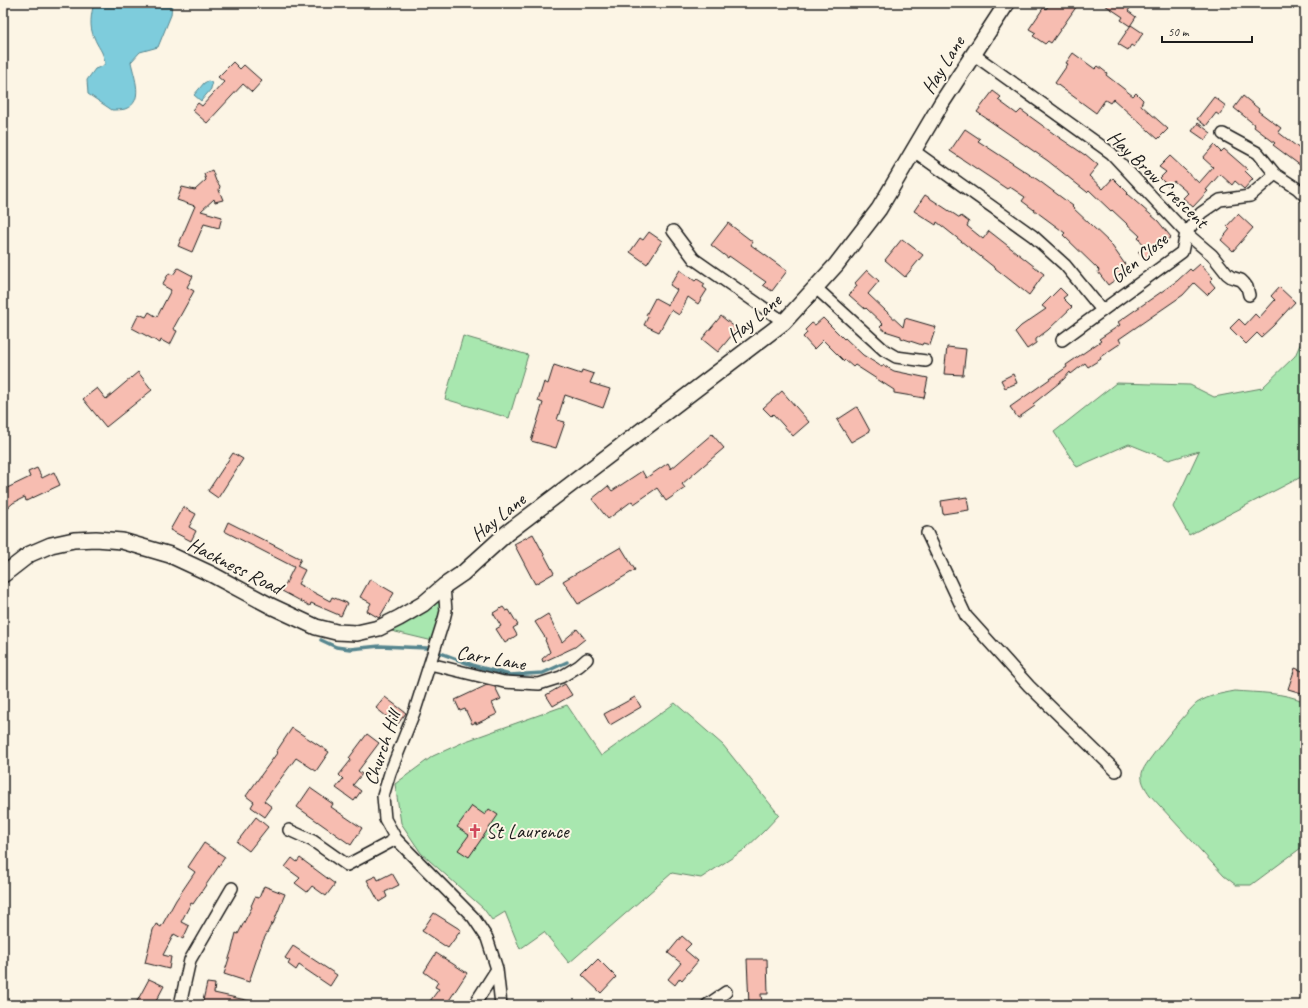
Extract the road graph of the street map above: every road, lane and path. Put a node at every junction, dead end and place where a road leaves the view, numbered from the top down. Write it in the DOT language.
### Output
graph roads {
  1 [pos="1007,3"];
  2 [pos="973,54"];
  3 [pos="1223,134"];
  4 [pos="914,152"];
  5 [pos="1275,174"];
  6 [pos="1305,196"];
  7 [pos="673,231"];
  8 [pos="1186,233"];
  9 [pos="816,288"];
  10 [pos="1249,295"];
  11 [pos="1102,310"];
  12 [pos="784,322"];
  13 [pos="1062,340"];
  14 [pos="926,361"];
  15 [pos="927,534"];
  16 [pos="3,576"];
  17 [pos="444,586"];
  18 [pos="587,659"];
  19 [pos="432,660"];
  20 [pos="1116,771"];
  21 [pos="290,830"];
  22 [pos="396,839"];
  23 [pos="232,888"];
  24 [pos="497,969"];
  25 [pos="726,992"];
  26 [pos="180,1005"];
  27 [pos="474,1005"];
  28 [pos="500,1005"];
  29 [pos="707,1005"];
  1 -- 2 [label="street, Hay Lane"];
  2 -- 4 [label="street, Hay Lane"];
  2 -- 8 [label="street, Hay Brow Crescent"];
  3 -- 5 [label="street"];
  4 -- 9 [label="street, Hay Lane"];
  4 -- 11 [label="street"];
  5 -- 6 [label="street"];
  5 -- 8 [label="street, Glen Close"];
  7 -- 12 [label="street"];
  8 -- 10 [label="street, Hay Brow Crescent"];
  8 -- 11 [label="street, Glen Close"];
  9 -- 12 [label="street, Hay Lane"];
  9 -- 14 [label="street"];
  11 -- 13 [label="street, Glen Close"];
  12 -- 17 [label="street, Hay Lane"];
  15 -- 20 [label="street"];
  16 -- 17 [label="street, Hackness Road"];
  17 -- 19 [label="street, Church Hill"];
  18 -- 19 [label="street, Carr Lane"];
  19 -- 22 [label="street, Church Hill"];
  21 -- 22 [label="street"];
  22 -- 24 [label="street, Church Hill"];
  23 -- 26 [label="street"];
  24 -- 27 [label="street"];
  24 -- 28 [label="street, Church Hill"];
  25 -- 29 [label="street"];
}
